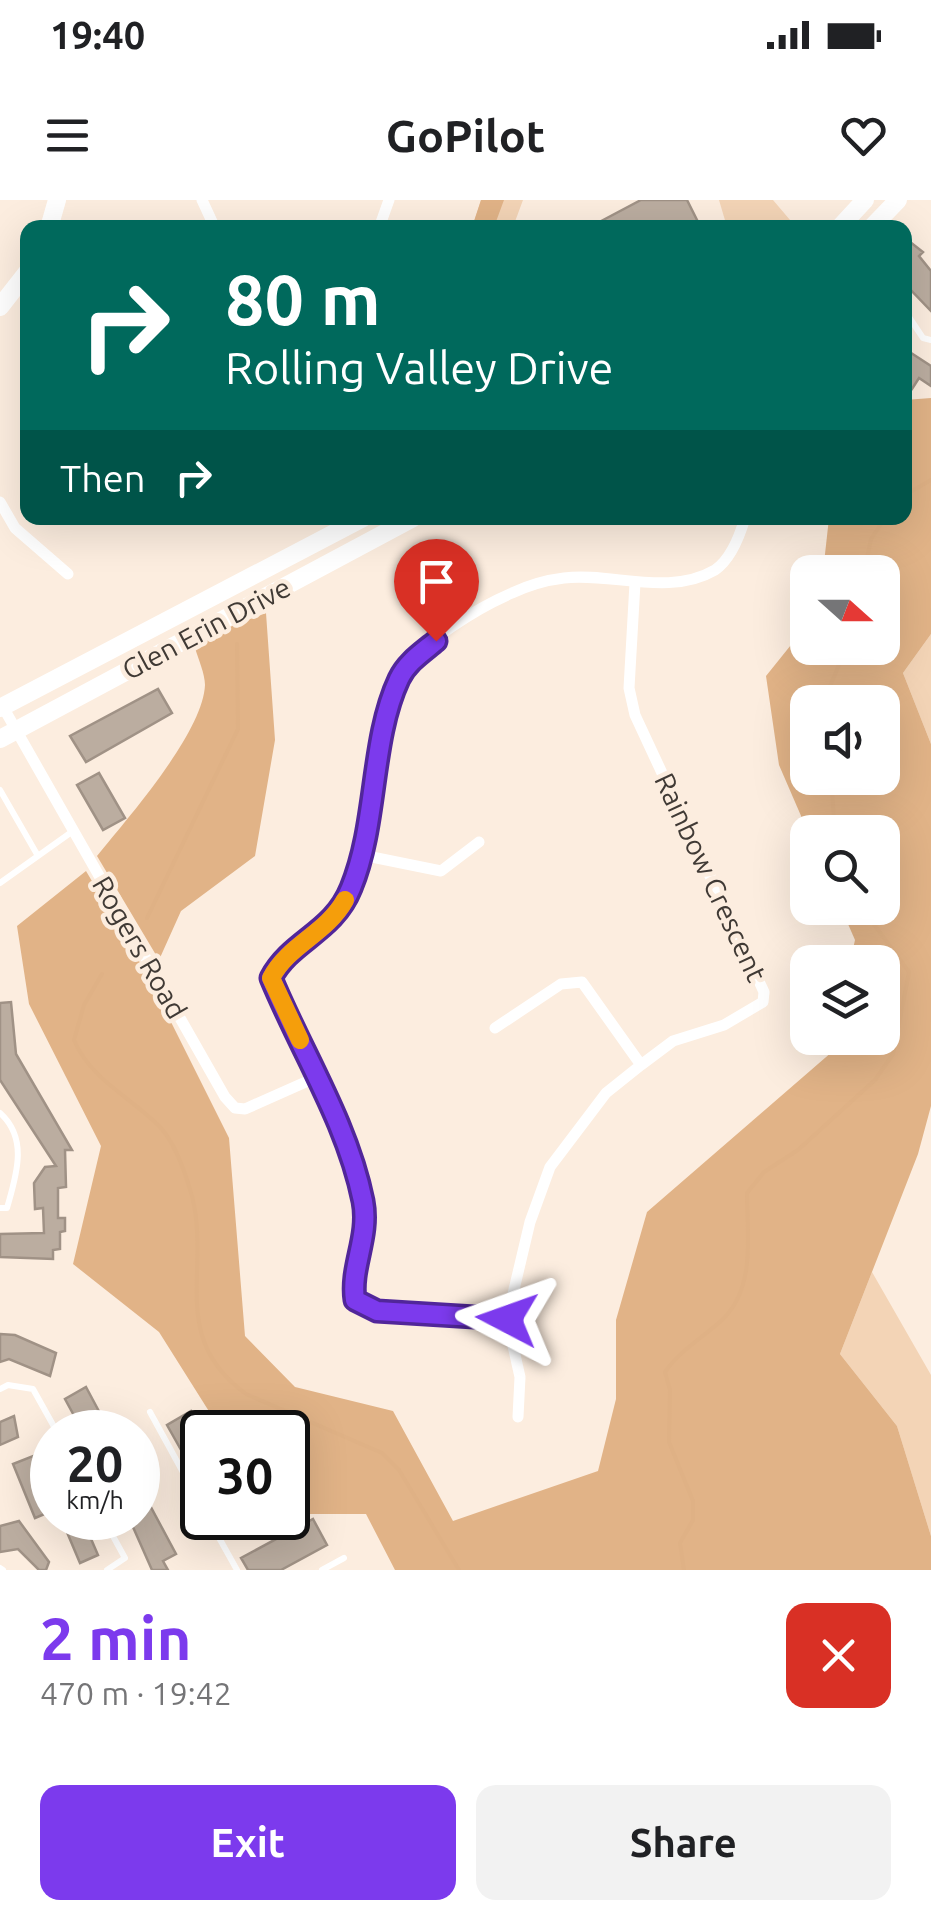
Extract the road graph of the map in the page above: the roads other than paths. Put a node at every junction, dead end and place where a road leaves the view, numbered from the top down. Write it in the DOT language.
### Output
graph roads {
  1 [pos="865,200"];
  2 [pos="898,200"];
  3 [pos="846,220"];
  4 [pos="879,220"];
  5 [pos="20,285"];
  6 [pos="0,306"];
  7 [pos="912,322"];
  8 [pos="931,340"];
  9 [pos="0,502"];
  10 [pos="349,525"];
  11 [pos="400,525"];
  12 [pos="742,525"];
  13 [pos="68,574"];
  14 [pos="635,584"];
  15 [pos="2,708"];
  16 [pos="8,735"];
  17 [pos="0,790"];
  18 [pos="74,830"];
  19 [pos="479,842"];
  20 [pos="362,855"];
  21 [pos="38,856"];
  22 [pos="0,883"];
  23 [pos="495,1028"];
  24 [pos="642,1064"];
  25 [pos="318,1078"];
  26 [pos="0,1114"];
  27 [pos="0,1208"];
  28 [pos="507,1319"];
  29 [pos="0,1389"];
  30 [pos="45,1410"];
  31 [pos="518,1416"];
  32 [pos="160,1430"];
  33 [pos="180,1467"];
  34 [pos="115,1540"];
  35 [pos="220,1540"];
  36 [pos="344,1558"];
  37 [pos="107,1570"];
  38 [pos="237,1570"];
  39 [pos="322,1570"];
  1 -- 3 [label="street"];
  2 -- 4 [label="street"];
  5 -- 6 [label="street"];
  7 -- 8 [label="lane"];
  9 -- 13 [label="street"];
  10 -- 15 [label="street, Glen Erin Drive"];
  11 -- 16 [label="street, Glen Erin Drive"];
  12 -- 14 [label="street"];
  14 -- 20 [label="street"];
  14 -- 24 [label="street, Rainbow Crescent"];
  15 -- 16 [label="street, Rogers Road"];
  16 -- 18 [label="street, Rogers Road"];
  17 -- 21 [label="lane"];
  18 -- 21 [label="lane"];
  18 -- 25 [label="street, Rogers Road"];
  19 -- 20 [label="street"];
  20 -- 25 [label="street"];
  21 -- 22 [label="lane"];
  23 -- 24 [label="street"];
  24 -- 28 [label="street, Rainbow Crescent"];
  25 -- 28 [label="street"];
  26 -- 27 [label="lane"];
  28 -- 31 [label="street, Rainbow Crescent"];
  29 -- 30 [label="lane"];
  32 -- 33 [label="lane"];
  34 -- 37 [label="lane"];
  35 -- 38 [label="lane"];
  36 -- 39 [label="lane"];
}
